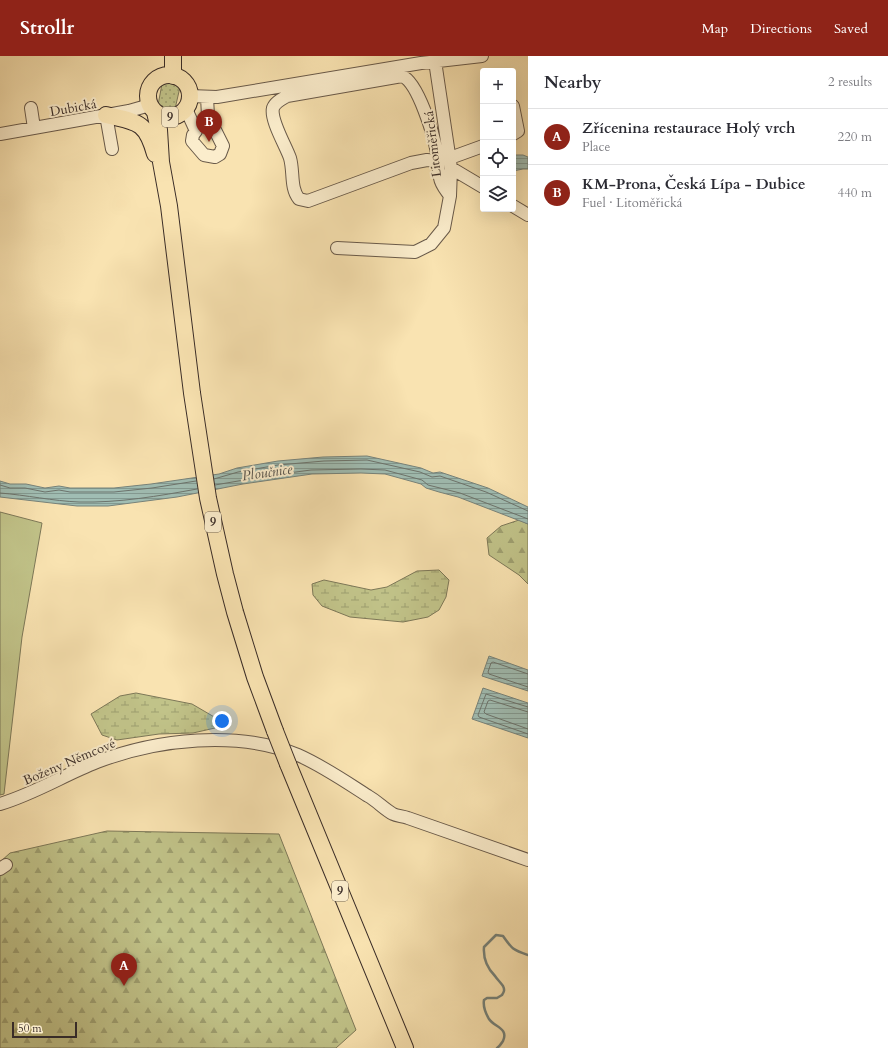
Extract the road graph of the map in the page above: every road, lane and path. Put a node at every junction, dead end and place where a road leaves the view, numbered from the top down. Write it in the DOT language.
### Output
graph roads {
  1 [pos="173,56"];
  2 [pos="482,56"];
  3 [pos="420,59"];
  4 [pos="435,61"];
  5 [pos="173,76"];
  6 [pos="206,96"];
  7 [pos="184,107"];
  8 [pos="31,108"];
  9 [pos="152,108"];
  10 [pos="106,115"];
  11 [pos="516,121"];
  12 [pos="34,128"];
  13 [pos="516,132"];
  14 [pos="0,134"];
  15 [pos="480,147"];
  16 [pos="112,149"];
  17 [pos="446,163"];
  18 [pos="480,186"];
  19 [pos="169,206"];
  20 [pos="516,208"];
  21 [pos="528,215"];
  22 [pos="337,248"];
  23 [pos="0,804"];
  24 [pos="528,860"];
  25 [pos="406,1048"];
  1 -- 5 [label="main road"];
  2 -- 4 [label="street"];
  3 -- 4 [label="street"];
  3 -- 6 [label="street"];
  4 -- 17 [label="street, Litoměřická"];
  5 -- 7 [label="main road, 9"];
  5 -- 9 [label="main road, 9"];
  6 -- 7 [label="street"];
  6 -- 7 [label="street"];
  7 -- 9 [label="main road, 9"];
  7 -- 19 [label="main road, 9"];
  8 -- 12 [label="street"];
  9 -- 10 [label="street, Dubická"];
  9 -- 19 [label="main road, 9"];
  10 -- 12 [label="street, Dubická"];
  10 -- 16 [label="street"];
  10 -- 19 [label="main road"];
  11 -- 13 [label="street"];
  12 -- 14 [label="street, Dubická"];
  15 -- 17 [label="street"];
  17 -- 17 [label="street"];
  17 -- 18 [label="street"];
  17 -- 22 [label="street, Litoměřická"];
  19 -- 25 [label="main road, 9, bridge"];
  20 -- 21 [label="street"];
  23 -- 24 [label="street, Boženy Němcové"];
}
